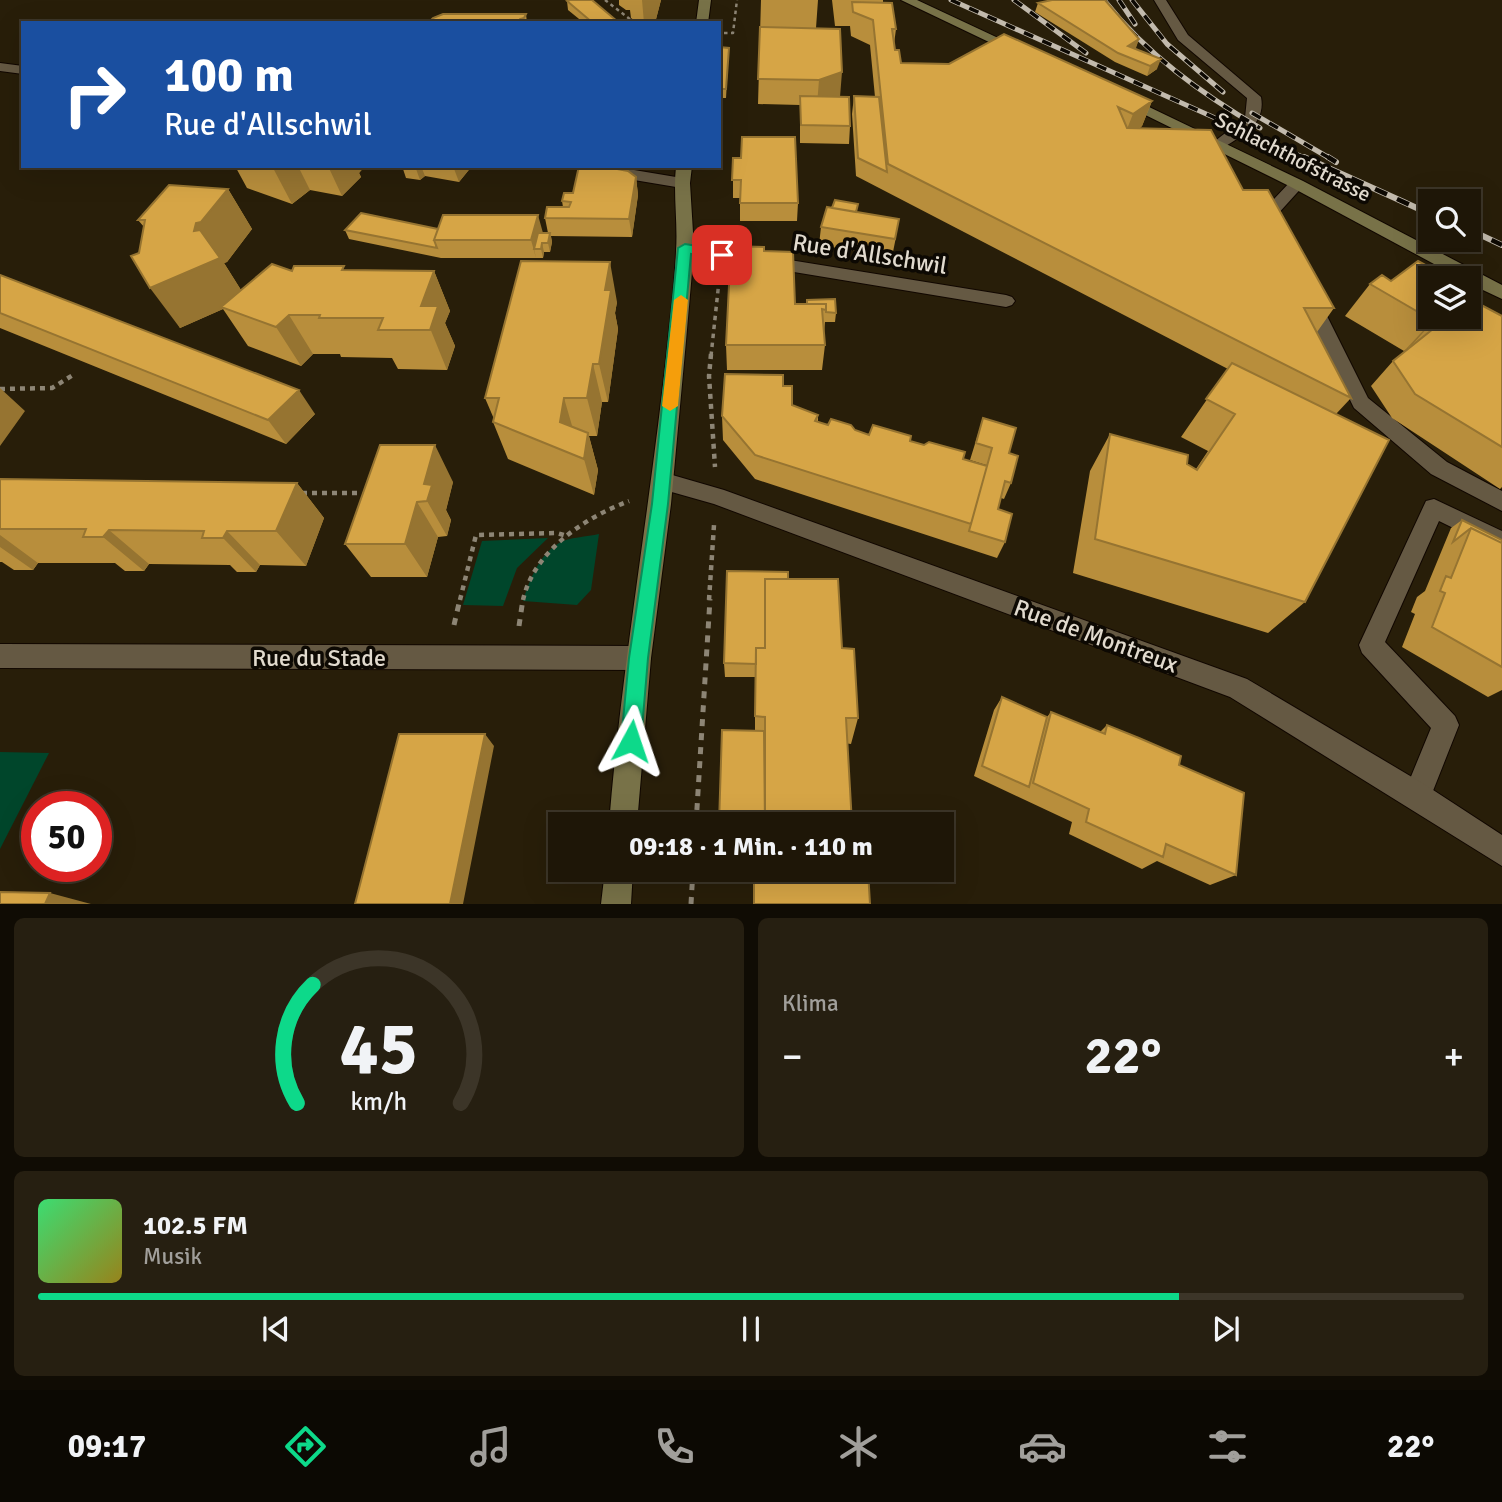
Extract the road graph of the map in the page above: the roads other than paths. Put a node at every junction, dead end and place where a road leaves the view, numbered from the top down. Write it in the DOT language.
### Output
graph roads {
  1 [pos="705,0"];
  2 [pos="907,0"];
  3 [pos="1160,0"];
  4 [pos="702,21"];
  5 [pos="1028,55"];
  6 [pos="0,67"];
  7 [pos="21,69"];
  8 [pos="1113,94"];
  9 [pos="1219,144"];
  10 [pos="603,168"];
  11 [pos="683,175"];
  12 [pos="1297,184"];
  13 [pos="1279,239"];
  14 [pos="685,248"];
  15 [pos="1304,288"];
  16 [pos="1502,293"];
  17 [pos="1006,301"];
  18 [pos="661,493"];
  19 [pos="1502,502"];
  20 [pos="1502,542"];
  21 [pos="0,656"];
  22 [pos="639,658"];
  23 [pos="1417,796"];
  24 [pos="625,812"];
  25 [pos="1502,852"];
  26 [pos="618,882"];
  27 [pos="616,904"];
  1 -- 4 [label="main road"];
  2 -- 5 [label="main road"];
  3 -- 9 [label="street"];
  6 -- 7 [label="street"];
  8 -- 9 [label="main road, Schlachthofstrasse"];
  9 -- 12 [label="main road, Schlachthofstrasse"];
  10 -- 11 [label="street"];
  11 -- 14 [label="main road"];
  12 -- 13 [label="street"];
  12 -- 16 [label="main road, Schlachthofstrasse"];
  14 -- 17 [label="street, Rue d'Allschwil"];
  14 -- 18 [label="main road"];
  15 -- 19 [label="street"];
  18 -- 22 [label="main road"];
  18 -- 23 [label="street, Rue de Montreux"];
  20 -- 23 [label="street"];
  21 -- 22 [label="street, Rue du Stade"];
  22 -- 24 [label="main road"];
  23 -- 25 [label="street, Rue de Montreux"];
  26 -- 27 [label="main road"];
}
